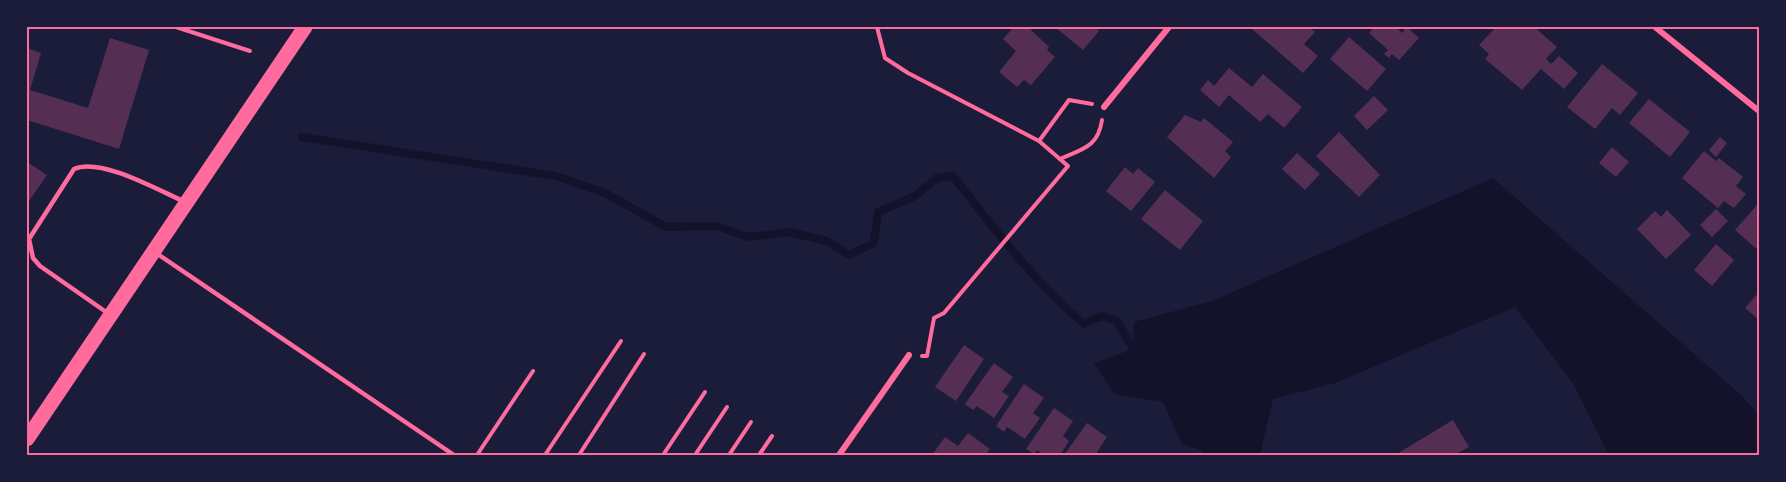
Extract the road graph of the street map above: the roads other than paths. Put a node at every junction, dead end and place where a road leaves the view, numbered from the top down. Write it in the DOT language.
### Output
graph roads {
  1 [pos="306,27"];
  2 [pos="1169,27"];
  3 [pos="1655,27"];
  4 [pos="1104,106"];
  5 [pos="1759,111"];
  6 [pos="188,203"];
  7 [pos="155,252"];
  8 [pos="111,316"];
  9 [pos="909,355"];
  10 [pos="27,439"];
  11 [pos="454,455"];
  12 [pos="839,455"];
  1 -- 6 [label="main road"];
  2 -- 4 [label="street"];
  3 -- 5 [label="street"];
  6 -- 7 [label="main road"];
  6 -- 8 [label="lane"];
  7 -- 8 [label="main road"];
  7 -- 11 [label="lane"];
  8 -- 10 [label="main road"];
  9 -- 12 [label="street"];
}
